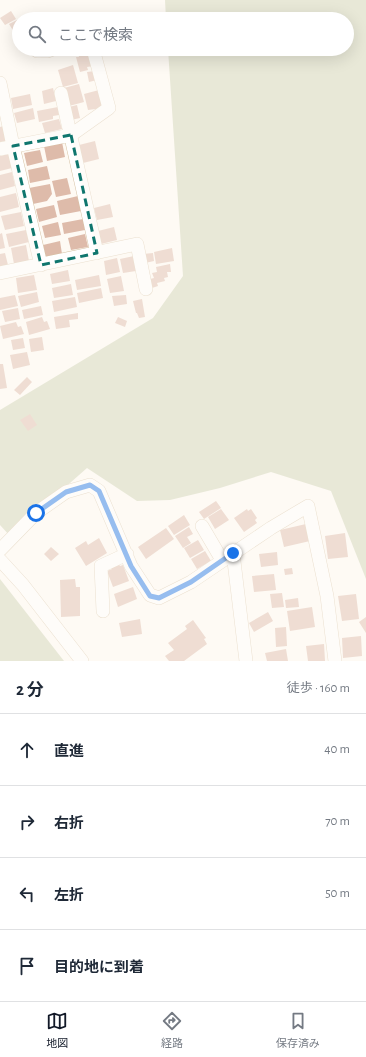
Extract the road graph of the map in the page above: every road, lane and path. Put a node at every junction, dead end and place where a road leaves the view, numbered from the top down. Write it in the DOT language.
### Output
graph roads {
  1 [pos="95,56"];
  2 [pos="0,83"];
  3 [pos="61,93"];
  4 [pos="71,135"];
  5 [pos="13,146"];
  6 [pos="0,149"];
  7 [pos="96,253"];
  8 [pos="41,265"];
  9 [pos="0,273"];
  10 [pos="146,289"];
  11 [pos="202,526"];
  12 [pos="0,550"];
  13 [pos="233,553"];
  14 [pos="127,554"];
  15 [pos="0,560"];
  16 [pos="222,560"];
  17 [pos="103,611"];
  18 [pos="82,661"];
  19 [pos="246,661"];
  20 [pos="335,661"];
  1 -- 4 [label="street"];
  2 -- 5 [label="street"];
  3 -- 4 [label="street"];
  4 -- 5 [label="street"];
  4 -- 7 [label="street"];
  5 -- 6 [label="street"];
  5 -- 8 [label="street"];
  7 -- 8 [label="street"];
  7 -- 10 [label="street"];
  8 -- 9 [label="street"];
  11 -- 16 [label="street"];
  12 -- 14 [label="street"];
  13 -- 16 [label="street"];
  13 -- 19 [label="street"];
  13 -- 20 [label="street"];
  14 -- 16 [label="street"];
  14 -- 17 [label="street"];
  15 -- 18 [label="street"];
}
